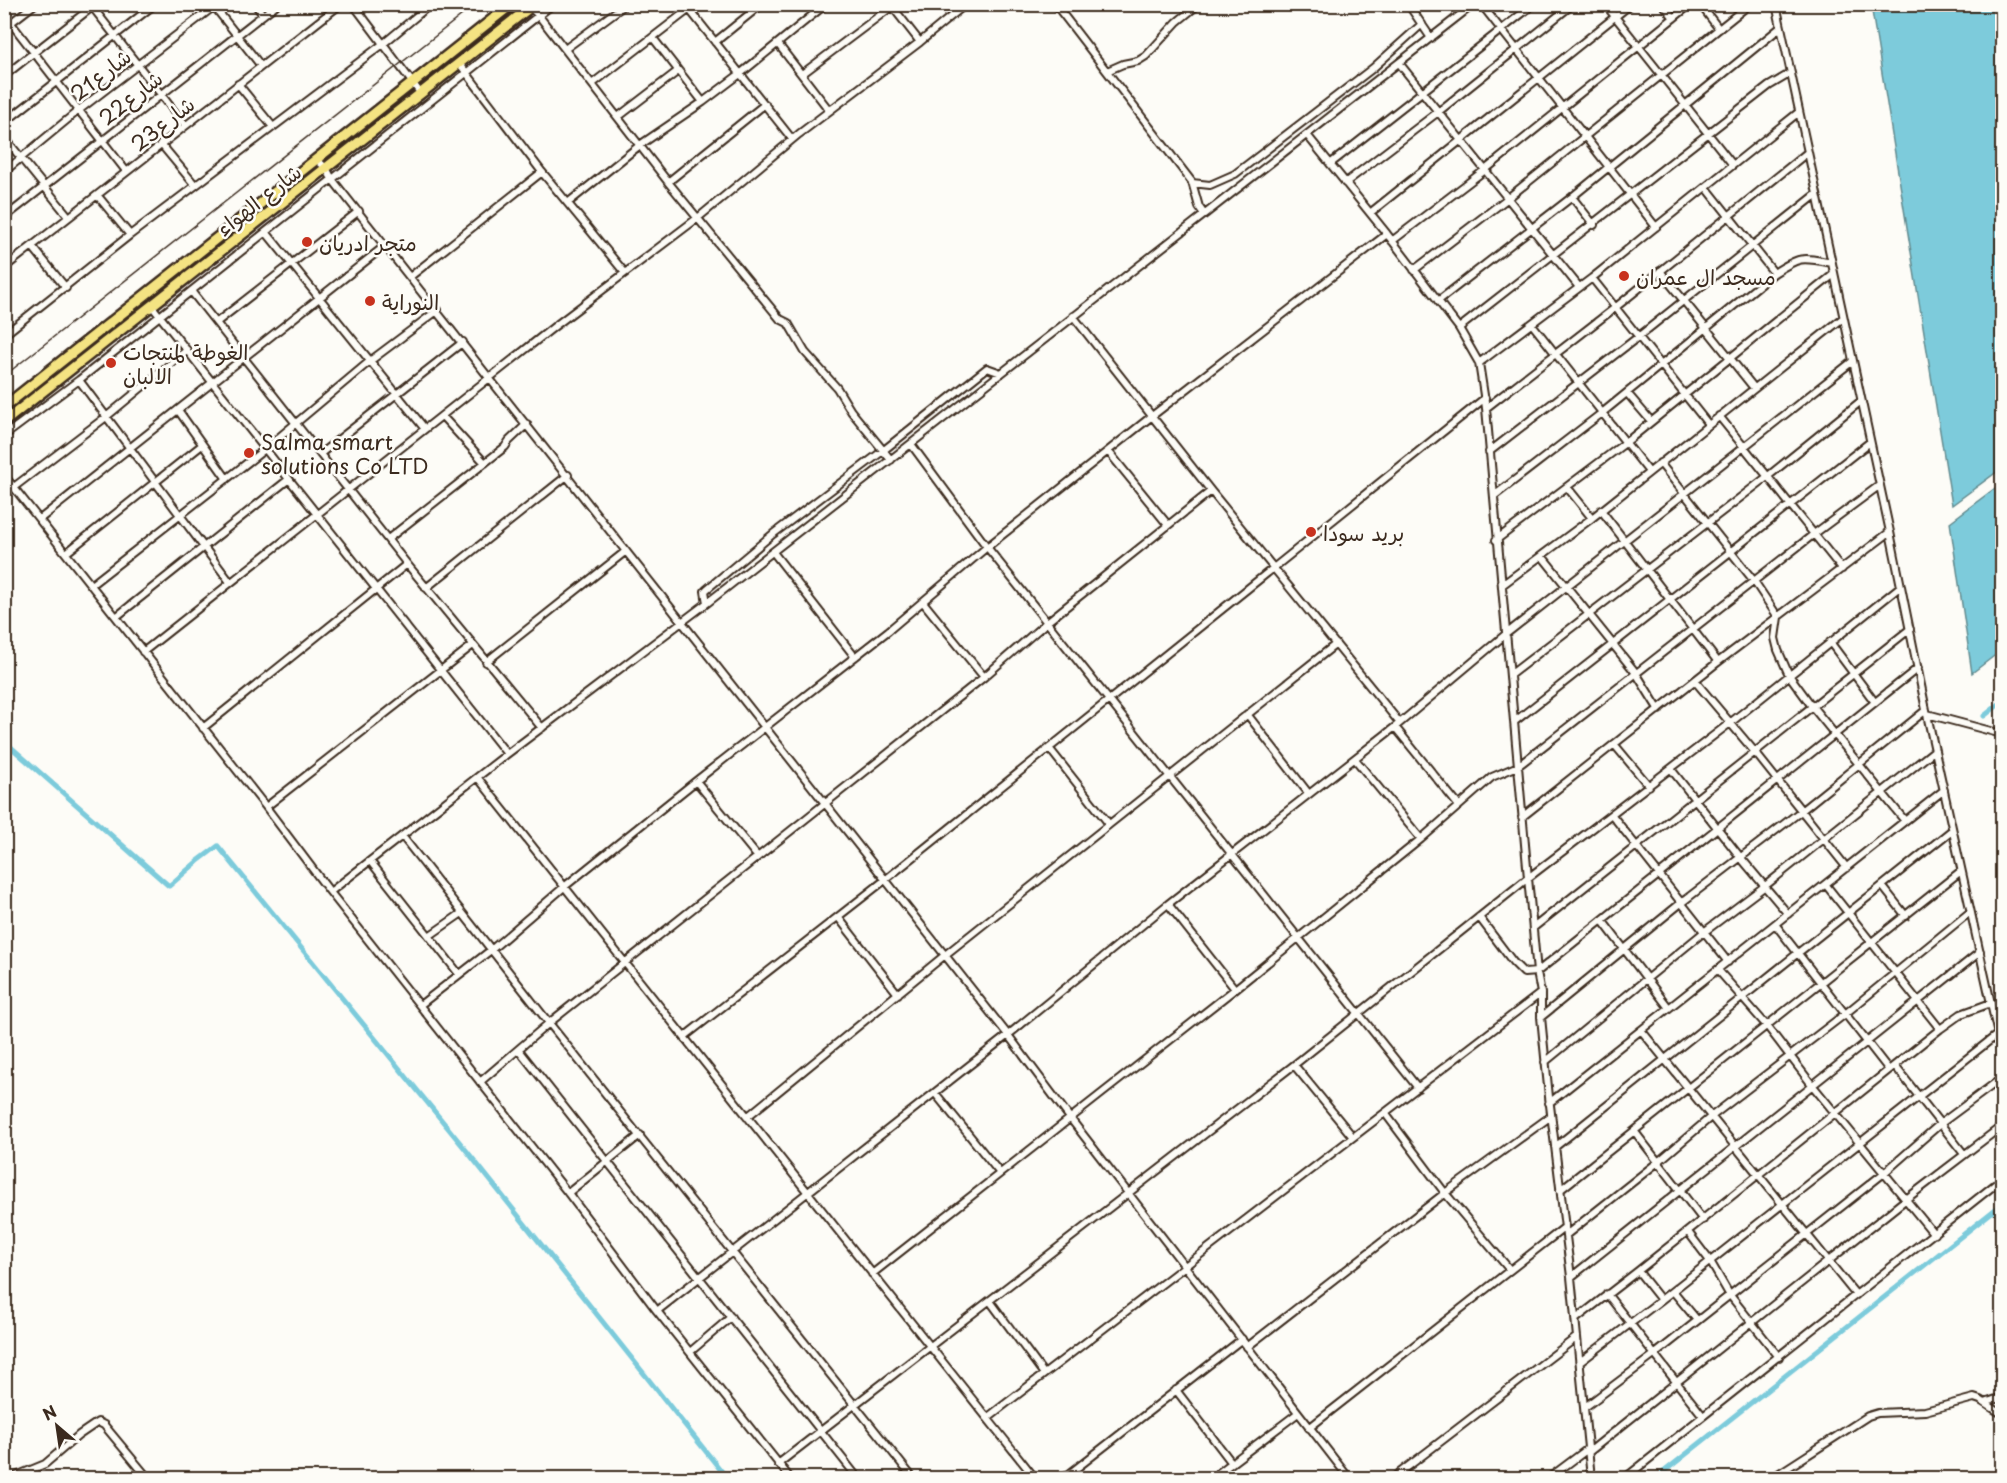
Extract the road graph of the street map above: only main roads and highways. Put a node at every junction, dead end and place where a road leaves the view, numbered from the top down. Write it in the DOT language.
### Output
graph roads {
  1 [pos="512,4"];
  2 [pos="532,6"];
  3 [pos="4,407"];
  4 [pos="4,422"];
  1 -- 3 [label="highway, شارع الهواء"];
  2 -- 4 [label="highway, شارع الهواء"];
}
